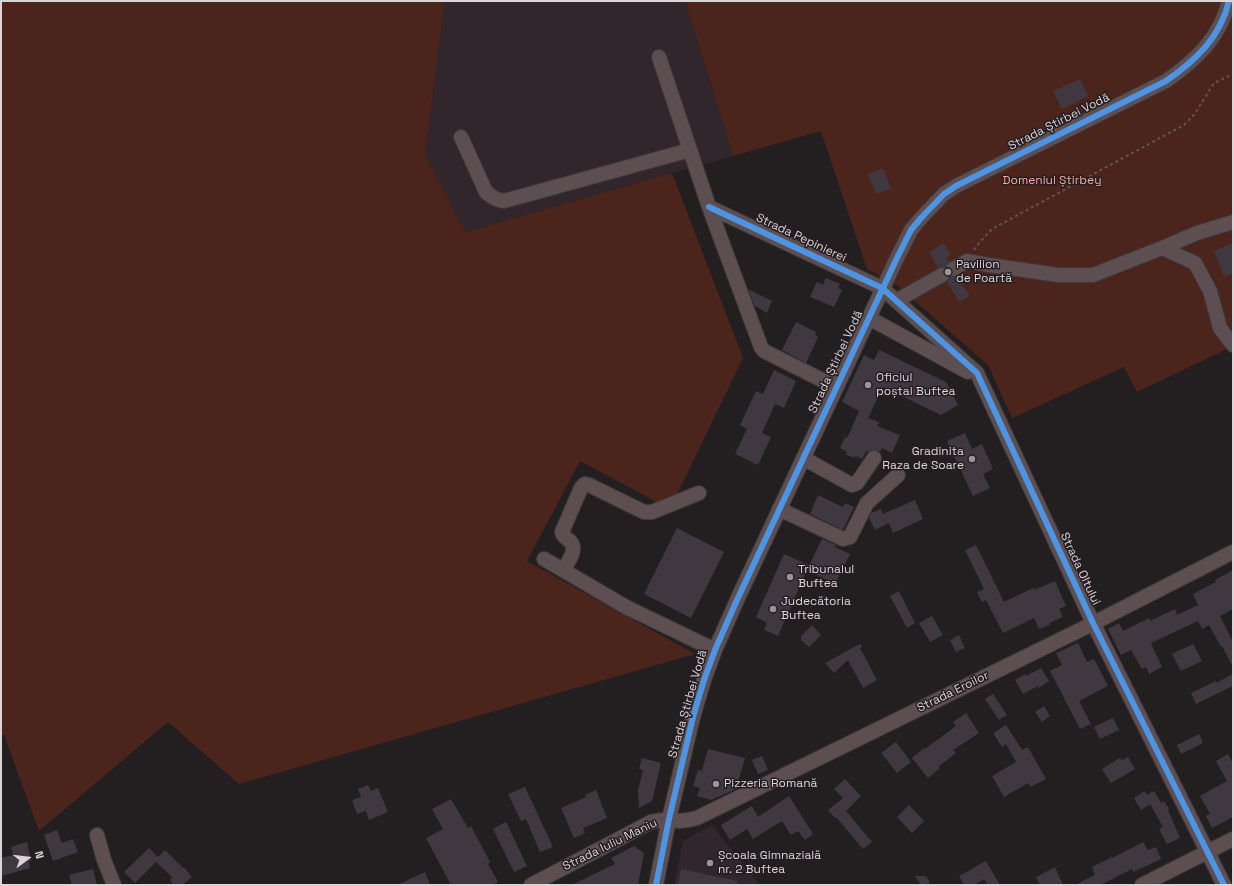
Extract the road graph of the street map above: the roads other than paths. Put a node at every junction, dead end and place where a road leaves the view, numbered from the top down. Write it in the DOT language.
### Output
graph roads {
  1 [pos="1229,1"];
  2 [pos="659,57"];
  3 [pos="461,137"];
  4 [pos="690,150"];
  5 [pos="709,207"];
  6 [pos="1233,222"];
  7 [pos="1162,248"];
  8 [pos="882,288"];
  9 [pos="896,301"];
  10 [pos="869,318"];
  11 [pos="1233,345"];
  12 [pos="981,381"];
  13 [pos="836,387"];
  14 [pos="803,458"];
  15 [pos="874,458"];
  16 [pos="898,475"];
  17 [pos="699,493"];
  18 [pos="779,509"];
  19 [pos="1233,552"];
  20 [pos="544,559"];
  21 [pos="563,570"];
  22 [pos="1093,623"];
  23 [pos="715,650"];
  24 [pos="669,819"];
  25 [pos="97,835"];
  26 [pos="1233,839"];
  27 [pos="1207,852"];
  28 [pos="114,885"];
  29 [pos="531,885"];
  30 [pos="656,885"];
  31 [pos="1142,885"];
  32 [pos="1224,885"];
  1 -- 8 [label="street, Strada Știrbei Vodă"];
  2 -- 4 [label="street"];
  3 -- 4 [label="street"];
  4 -- 5 [label="street"];
  5 -- 8 [label="street, Strada Pepinierei"];
  5 -- 13 [label="street"];
  6 -- 7 [label="street"];
  7 -- 9 [label="street"];
  7 -- 11 [label="street"];
  8 -- 9 [label="street, Strada Oltului"];
  8 -- 10 [label="street, Strada Știrbei Vodă"];
  9 -- 12 [label="street, Strada Oltului"];
  10 -- 12 [label="street"];
  10 -- 13 [label="street, Strada Știrbei Vodă"];
  12 -- 22 [label="street, Strada Oltului"];
  13 -- 14 [label="street, Strada Știrbei Vodă"];
  14 -- 15 [label="street"];
  14 -- 18 [label="street, Strada Știrbei Vodă"];
  16 -- 18 [label="street"];
  17 -- 21 [label="street"];
  18 -- 23 [label="street, Strada Știrbei Vodă"];
  19 -- 22 [label="street, Strada Eroilor"];
  20 -- 21 [label="street"];
  21 -- 23 [label="street"];
  22 -- 24 [label="street, Strada Eroilor"];
  22 -- 27 [label="street, Strada Oltului"];
  23 -- 24 [label="street, Strada Știrbei Vodă"];
  24 -- 29 [label="street, Strada Iuliu Maniu"];
  24 -- 30 [label="street, Strada Știrbei Vodă"];
  25 -- 28 [label="street"];
  26 -- 27 [label="street"];
  27 -- 31 [label="street"];
  27 -- 32 [label="street, Strada Oltului"];
}
